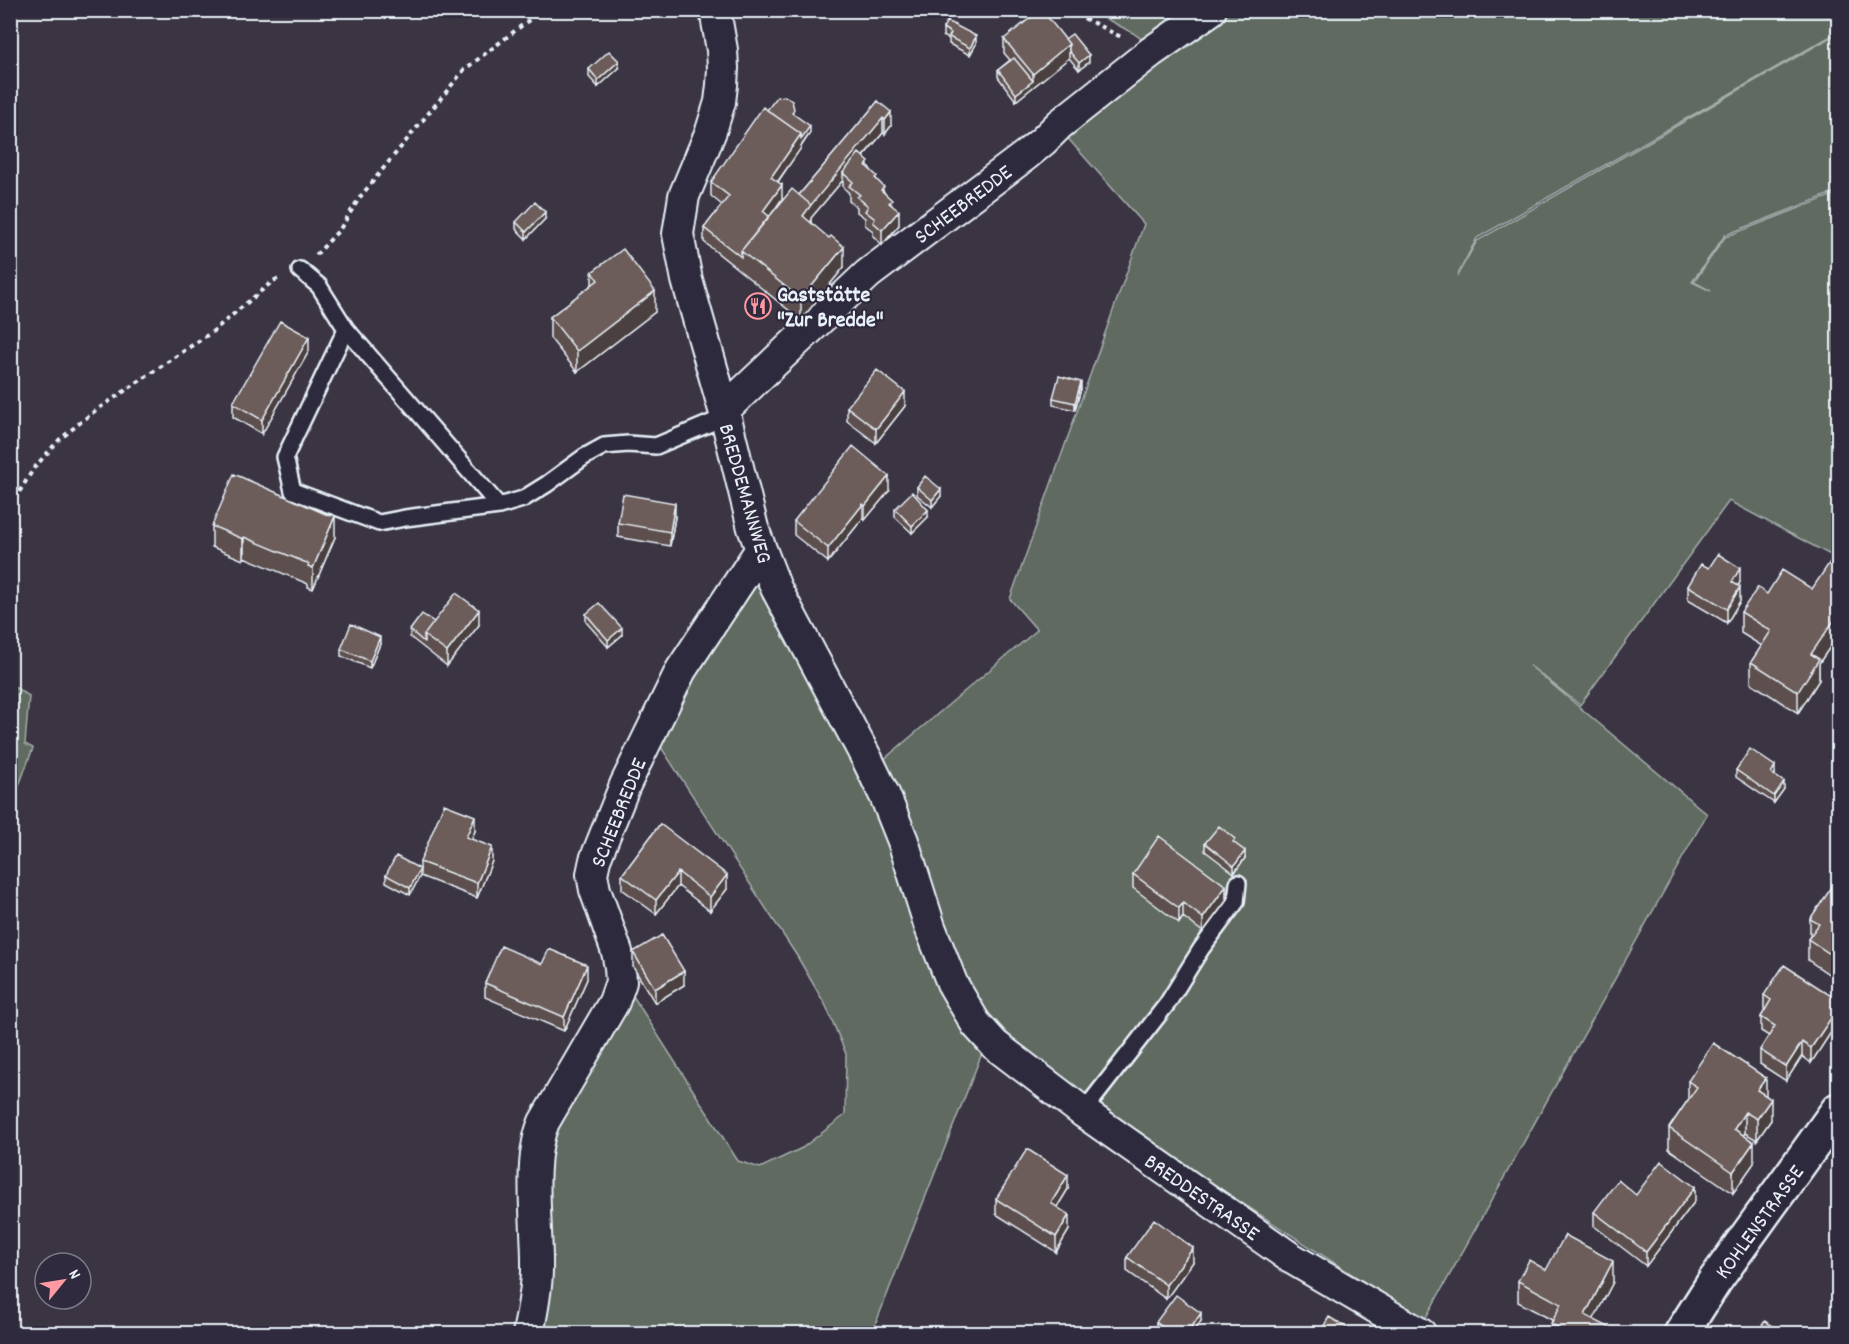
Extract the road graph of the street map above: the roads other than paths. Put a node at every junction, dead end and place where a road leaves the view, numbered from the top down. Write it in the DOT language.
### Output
graph roads {
  1 [pos="715,10"];
  2 [pos="1212,10"];
  3 [pos="300,270"];
  4 [pos="346,329"];
  5 [pos="724,413"];
  6 [pos="500,506"];
  7 [pos="761,549"];
  8 [pos="1238,882"];
  9 [pos="995,1045"];
  10 [pos="1839,1110"];
  11 [pos="1083,1112"];
  12 [pos="528,1334"];
  13 [pos="1421,1334"];
  14 [pos="1681,1334"];
  1 -- 5 [label="street, BREDDEMANNWEG"];
  2 -- 5 [label="street, SCHEEBREDDE"];
  3 -- 4 [label="lane"];
  4 -- 6 [label="lane"];
  4 -- 6 [label="lane"];
  5 -- 6 [label="lane"];
  5 -- 7 [label="street, BREDDEMANNWEG"];
  7 -- 9 [label="street, BREDDEMANNWEG"];
  7 -- 12 [label="street, SCHEEBREDDE"];
  8 -- 11 [label="lane"];
  9 -- 11 [label="street, BREDDESTRASSE"];
  10 -- 14 [label="street, KOHLENSTRASSE"];
  11 -- 13 [label="street, BREDDESTRASSE"];
}
